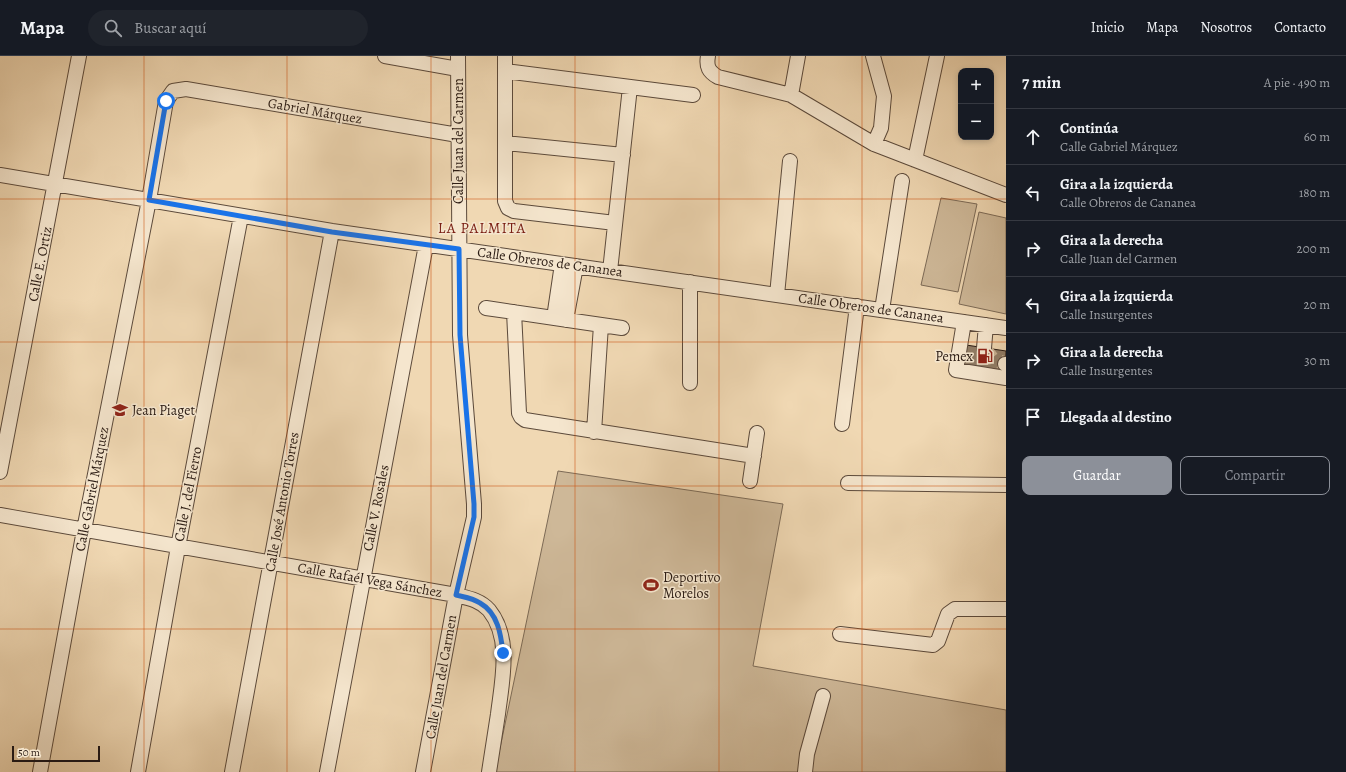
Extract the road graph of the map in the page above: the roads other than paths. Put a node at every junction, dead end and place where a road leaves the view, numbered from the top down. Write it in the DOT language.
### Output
graph roads {
  1 [pos="79,56"];
  2 [pos="385,56"];
  3 [pos="505,56"];
  4 [pos="708,56"];
  5 [pos="798,56"];
  6 [pos="873,56"];
  7 [pos="937,56"];
  8 [pos="458,62"];
  9 [pos="505,71"];
  10 [pos="630,87"];
  11 [pos="172,91"];
  12 [pos="791,94"];
  13 [pos="693,95"];
  14 [pos="458,135"];
  15 [pos="505,142"];
  16 [pos="874,144"];
  17 [pos="622,155"];
  18 [pos="915,160"];
  19 [pos="790,161"];
  20 [pos="0,175"];
  21 [pos="902,181"];
  22 [pos="56,185"];
  23 [pos="1006,194"];
  24 [pos="149,200"];
  25 [pos="241,216"];
  26 [pos="615,223"];
  27 [pos="332,232"];
  28 [pos="426,245"];
  29 [pos="459,249"];
  30 [pos="569,265"];
  31 [pos="610,271"];
  32 [pos="690,282"];
  33 [pos="777,295"];
  34 [pos="857,306"];
  35 [pos="486,308"];
  36 [pos="882,310"];
  37 [pos="514,312"];
  38 [pos="560,319"];
  39 [pos="964,322"];
  40 [pos="601,325"];
  41 [pos="986,325"];
  42 [pos="622,328"];
  43 [pos="1006,328"];
  44 [pos="984,348"];
  45 [pos="1006,368"];
  46 [pos="690,383"];
  47 [pos="842,424"];
  48 [pos="594,432"];
  49 [pos="757,433"];
  50 [pos="754,456"];
  51 [pos="0,472"];
  52 [pos="750,481"];
  53 [pos="848,484"];
  54 [pos="1006,485"];
  55 [pos="0,515"];
  56 [pos="84,530"];
  57 [pos="178,547"];
  58 [pos="271,563"];
  59 [pos="363,579"];
  60 [pos="456,595"];
  61 [pos="1006,610"];
  62 [pos="840,634"];
  63 [pos="823,696"];
  64 [pos="40,772"];
  65 [pos="138,772"];
  66 [pos="232,772"];
  67 [pos="327,772"];
  68 [pos="423,772"];
  69 [pos="489,772"];
  70 [pos="805,772"];
  1 -- 22 [label="street, Calle E. Ortiz"];
  2 -- 8 [label="street"];
  3 -- 9 [label="street"];
  4 -- 12 [label="street"];
  5 -- 12 [label="street"];
  6 -- 16 [label="street"];
  7 -- 18 [label="street"];
  8 -- 14 [label="street, Calle Juan del Carmen"];
  9 -- 10 [label="street"];
  9 -- 15 [label="street"];
  10 -- 13 [label="street"];
  10 -- 17 [label="street"];
  11 -- 14 [label="street, Gabriel Márquez"];
  11 -- 24 [label="street, Calle Gabriel Márquez"];
  12 -- 16 [label="street"];
  14 -- 29 [label="street, Calle Juan del Carmen"];
  15 -- 17 [label="street"];
  15 -- 26 [label="street"];
  16 -- 18 [label="street"];
  17 -- 26 [label="street"];
  18 -- 23 [label="street"];
  19 -- 33 [label="street"];
  20 -- 22 [label="street, Calle Obreros de Cananea"];
  21 -- 36 [label="street"];
  22 -- 24 [label="street, Calle Obreros de Cananea"];
  22 -- 51 [label="street, Calle E. Ortiz"];
  24 -- 25 [label="street, Calle Obreros de Cananea"];
  24 -- 56 [label="street, Calle Gabriel Márquez"];
  25 -- 27 [label="street, Calle Obreros de Cananea"];
  25 -- 57 [label="street, Calle J. del Fierro"];
  26 -- 31 [label="street"];
  27 -- 28 [label="street, Calle Obreros de Cananea"];
  27 -- 58 [label="street, Calle José Antonio Torres"];
  28 -- 29 [label="street, Calle Obreros de Cananea"];
  28 -- 59 [label="street, Calle V. Rosales"];
  29 -- 30 [label="street, Calle Obreros de Cananea"];
  29 -- 60 [label="street, Calle Juan del Carmen"];
  30 -- 31 [label="street, Calle Obreros de Cananea"];
  30 -- 38 [label="street"];
  31 -- 32 [label="street, Calle Obreros de Cananea"];
  32 -- 33 [label="street, Calle Obreros de Cananea"];
  32 -- 46 [label="street"];
  33 -- 34 [label="street, Calle Obreros de Cananea"];
  34 -- 36 [label="street, Calle Obreros de Cananea"];
  34 -- 47 [label="street"];
  35 -- 37 [label="street"];
  36 -- 39 [label="street, Calle Obreros de Cananea"];
  37 -- 38 [label="street"];
  37 -- 48 [label="street"];
  38 -- 40 [label="street"];
  39 -- 41 [label="street, Calle Obreros de Cananea"];
  39 -- 45 [label="street"];
  40 -- 42 [label="street"];
  40 -- 48 [label="street"];
  41 -- 43 [label="street, Calle Obreros de Cananea"];
  41 -- 44 [label="street"];
  48 -- 50 [label="street"];
  49 -- 50 [label="street"];
  50 -- 52 [label="street"];
  53 -- 54 [label="street"];
  55 -- 56 [label="street, Calle Rafaél Vega Sánchez"];
  56 -- 57 [label="street, Calle Rafaél Vega Sánchez"];
  56 -- 64 [label="street, Calle Gabriel Márquez"];
  57 -- 58 [label="street, Calle Rafaél Vega Sánchez"];
  57 -- 65 [label="street, Calle J. del Fierro"];
  58 -- 59 [label="street, Calle Rafaél Vega Sánchez"];
  58 -- 66 [label="street, Calle José Antonio Torres"];
  59 -- 60 [label="street, Calle Rafaél Vega Sánchez"];
  59 -- 67 [label="street, Calle V. Rosales"];
  60 -- 68 [label="street, Calle Juan del Carmen"];
  60 -- 69 [label="street, Calle Rafaél Vega Sánchez"];
  61 -- 62 [label="street"];
  63 -- 70 [label="street"];
}
